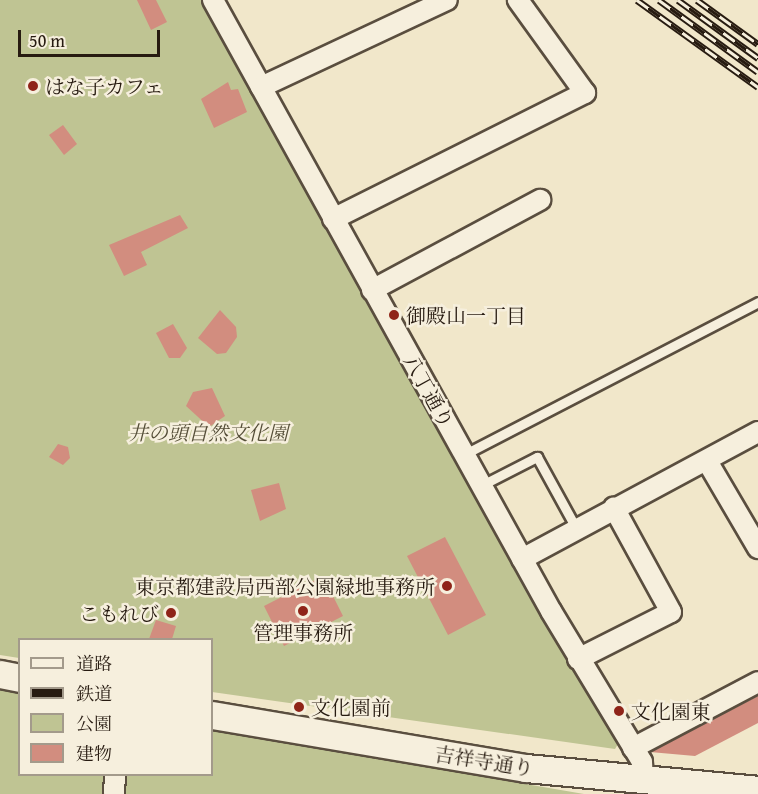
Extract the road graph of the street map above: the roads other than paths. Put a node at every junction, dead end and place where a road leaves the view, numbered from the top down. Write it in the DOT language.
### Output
graph roads {
  1 [pos="213,0"];
  2 [pos="447,0"];
  3 [pos="518,0"];
  4 [pos="261,87"];
  5 [pos="540,200"];
  6 [pos="333,219"];
  7 [pos="372,290"];
  8 [pos="758,302"];
  9 [pos="758,432"];
  10 [pos="465,454"];
  11 [pos="707,461"];
  12 [pos="482,485"];
  13 [pos="614,508"];
  14 [pos="576,528"];
  15 [pos="758,548"];
  16 [pos="522,559"];
  17 [pos="578,659"];
  18 [pos="0,674"];
  19 [pos="18,678"];
  20 [pos="758,682"];
  21 [pos="213,715"];
  22 [pos="633,748"];
  23 [pos="115,776"];
  24 [pos="643,781"];
  25 [pos="758,790"];
  26 [pos="114,794"];
  1 -- 4 [label="street, 八丁通り"];
  2 -- 4 [label="street"];
  3 -- 6 [label="street"];
  4 -- 6 [label="street, 八丁通り"];
  5 -- 7 [label="street"];
  6 -- 7 [label="street, 八丁通り"];
  7 -- 10 [label="street, 八丁通り"];
  8 -- 10 [label="lane"];
  9 -- 11 [label="street"];
  10 -- 12 [label="street, 八丁通り"];
  11 -- 13 [label="street"];
  11 -- 15 [label="street"];
  12 -- 14 [label="lane"];
  12 -- 16 [label="street, 八丁通り"];
  13 -- 14 [label="street"];
  13 -- 17 [label="street"];
  14 -- 16 [label="street"];
  16 -- 17 [label="street, 八丁通り"];
  17 -- 22 [label="street, 八丁通り"];
  18 -- 19 [label="main road"];
  20 -- 22 [label="street"];
  21 -- 24 [label="main road, 吉祥寺通り"];
  22 -- 24 [label="street, 八丁通り"];
  23 -- 26 [label="street"];
  24 -- 25 [label="main road, 吉祥寺通り"];
}
